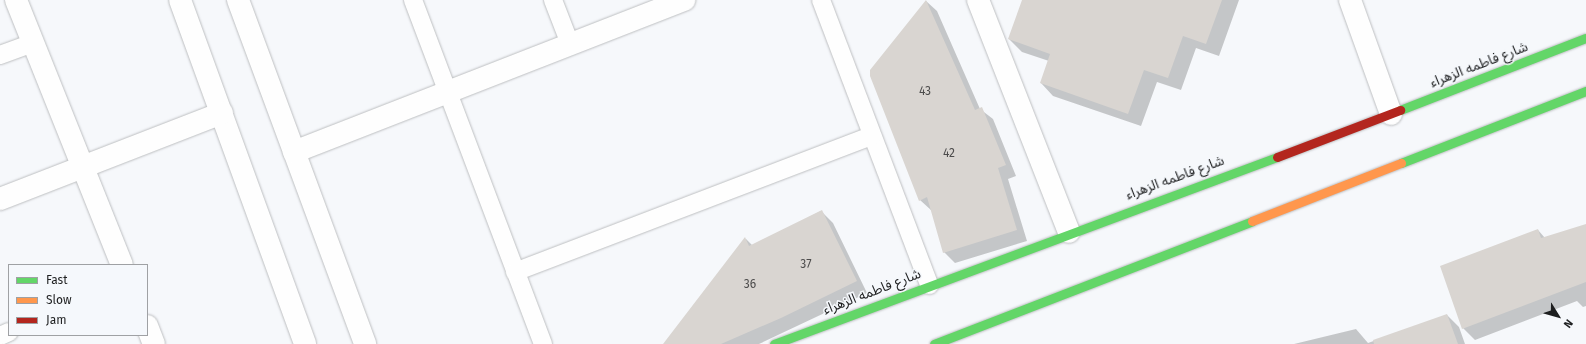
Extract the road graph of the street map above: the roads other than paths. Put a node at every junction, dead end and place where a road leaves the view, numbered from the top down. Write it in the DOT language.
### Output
graph roads {
  1 [pos="16,0"];
  2 [pos="180,0"];
  3 [pos="238,0"];
  4 [pos="413,0"];
  5 [pos="553,0"];
  6 [pos="684,0"];
  7 [pos="821,0"];
  8 [pos="978,0"];
  9 [pos="1350,0"];
  10 [pos="1586,38"];
  11 [pos="33,43"];
  12 [pos="570,44"];
  13 [pos="0,55"];
  14 [pos="1586,91"];
  15 [pos="446,92"];
  16 [pos="222,113"];
  17 [pos="1391,114"];
  18 [pos="872,136"];
  19 [pos="294,152"];
  20 [pos="83,167"];
  21 [pos="0,199"];
  22 [pos="1069,232"];
  23 [pos="122,264"];
  24 [pos="515,272"];
  25 [pos="929,285"];
  26 [pos="148,329"];
  27 [pos="778,343"];
  28 [pos="154,344"];
  29 [pos="305,344"];
  30 [pos="365,344"];
  31 [pos="543,344"];
  32 [pos="934,344"];
  1 -- 11 [label="street"];
  2 -- 16 [label="street"];
  3 -- 19 [label="street"];
  4 -- 15 [label="lane"];
  5 -- 12 [label="lane"];
  6 -- 12 [label="street"];
  7 -- 18 [label="lane"];
  8 -- 22 [label="street"];
  9 -- 17 [label="street"];
  10 -- 17 [label="street, شارع فاطمه الزهراء"];
  11 -- 13 [label="lane"];
  11 -- 20 [label="street"];
  12 -- 15 [label="street"];
  14 -- 32 [label="street"];
  15 -- 19 [label="street"];
  15 -- 24 [label="lane"];
  16 -- 20 [label="street"];
  16 -- 29 [label="street"];
  17 -- 22 [label="street, شارع فاطمه الزهراء"];
  18 -- 24 [label="lane"];
  18 -- 25 [label="lane"];
  19 -- 30 [label="street"];
  20 -- 21 [label="street"];
  20 -- 23 [label="street"];
  22 -- 25 [label="street, شارع فاطمه الزهراء"];
  24 -- 31 [label="lane"];
  25 -- 27 [label="street, شارع فاطمه الزهراء"];
  26 -- 28 [label="street"];
}
